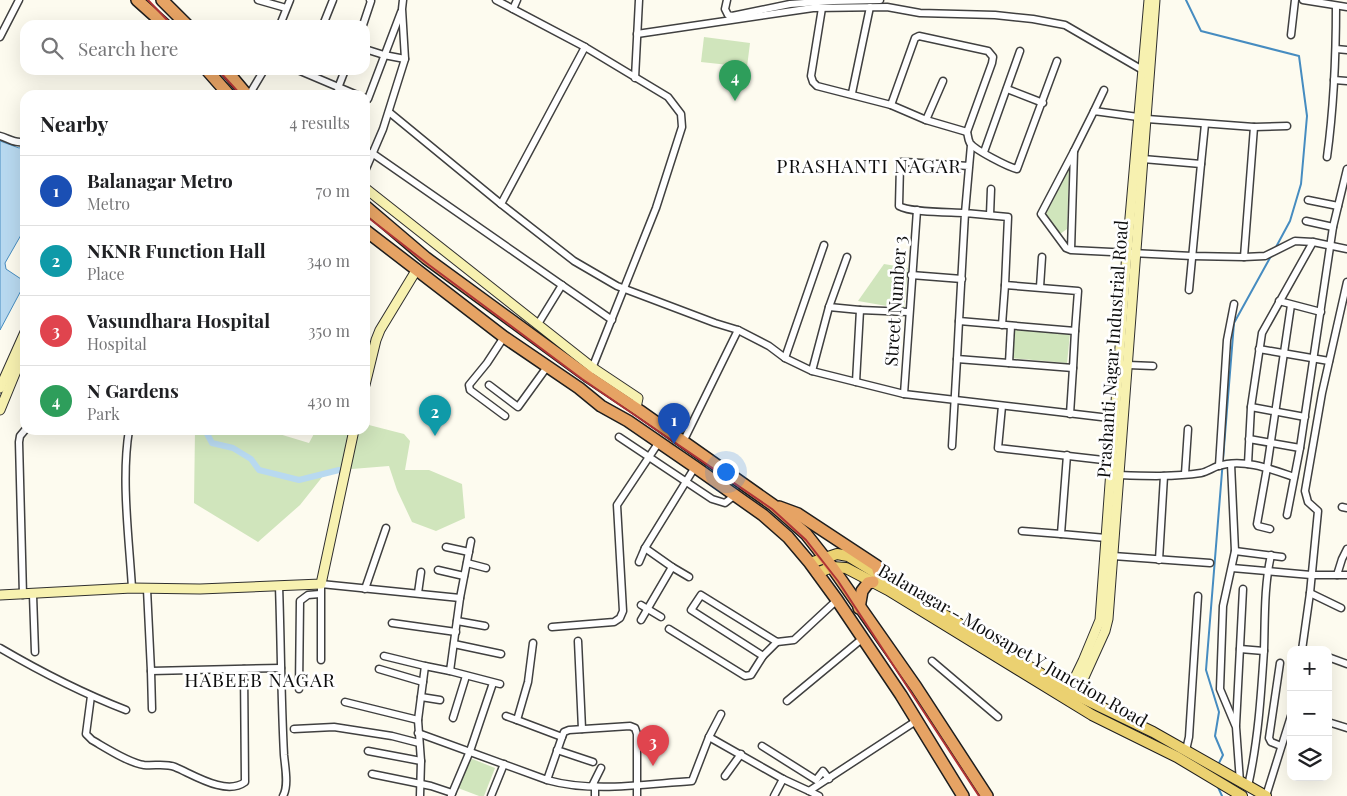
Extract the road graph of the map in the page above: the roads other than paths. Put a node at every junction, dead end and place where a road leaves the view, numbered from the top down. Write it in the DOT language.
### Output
graph roads {
  1 [pos="19,0"];
  2 [pos="137,0"];
  3 [pos="162,0"];
  4 [pos="258,0"];
  5 [pos="290,0"];
  6 [pos="333,0"];
  7 [pos="370,0"];
  8 [pos="403,0"];
  9 [pos="496,0"];
  10 [pos="517,0"];
  11 [pos="639,0"];
  12 [pos="727,0"];
  13 [pos="880,0"];
  14 [pos="1148,0"];
  15 [pos="1155,0"];
  16 [pos="1295,0"];
  17 [pos="1303,0"];
  18 [pos="1333,4"];
  19 [pos="870,7"];
  20 [pos="1347,7"];
  21 [pos="286,8"];
  22 [pos="822,8"];
  23 [pos="402,9"];
  24 [pos="513,9"];
  25 [pos="159,20"];
  26 [pos="182,20"];
  27 [pos="282,20"];
  28 [pos="325,20"];
  29 [pos="364,20"];
  30 [pos="637,34"];
  31 [pos="1292,35"];
  32 [pos="0,36"];
  33 [pos="585,47"];
  34 [pos="1336,49"];
  35 [pos="1347,50"];
  36 [pos="370,51"];
  37 [pos="1020,51"];
  38 [pos="384,55"];
  39 [pos="405,59"];
  40 [pos="1057,61"];
  41 [pos="1146,72"];
  42 [pos="211,75"];
  43 [pos="230,75"];
  44 [pos="261,75"];
  45 [pos="310,75"];
  46 [pos="343,75"];
  47 [pos="635,78"];
  48 [pos="1334,80"];
  49 [pos="942,81"];
  50 [pos="1347,81"];
  51 [pos="338,88"];
  52 [pos="1007,89"];
  53 [pos="224,90"];
  54 [pos="244,90"];
  55 [pos="251,90"];
  56 [pos="343,90"];
  57 [pos="1104,90"];
  58 [pos="852,93"];
  59 [pos="370,94"];
  60 [pos="1042,103"];
  61 [pos="891,104"];
  62 [pos="1094,111"];
  63 [pos="389,112"];
  64 [pos="1142,118"];
  65 [pos="926,120"];
  66 [pos="1205,124"];
  67 [pos="1287,126"];
  68 [pos="1254,127"];
  69 [pos="967,132"];
  70 [pos="0,136"];
  71 [pos="20,142"];
  72 [pos="971,145"];
  73 [pos="1074,151"];
  74 [pos="984,152"];
  75 [pos="372,153"];
  76 [pos="1327,157"];
  77 [pos="370,158"];
  78 [pos="1143,159"];
  79 [pos="1201,164"];
  80 [pos="969,166"];
  81 [pos="1347,169"];
  82 [pos="991,189"];
  83 [pos="370,192"];
  84 [pos="1308,200"];
  85 [pos="501,204"];
  86 [pos="1338,206"];
  87 [pos="370,210"];
  88 [pos="917,210"];
  89 [pos="965,213"];
  90 [pos="990,214"];
  91 [pos="1306,221"];
  92 [pos="1333,226"];
  93 [pos="370,234"];
  94 [pos="1312,242"];
  95 [pos="824,245"];
  96 [pos="1330,246"];
  97 [pos="1347,249"];
  98 [pos="1071,250"];
  99 [pos="1131,253"];
  100 [pos="1192,256"];
  101 [pos="846,257"];
  102 [pos="1042,257"];
  103 [pos="1244,257"];
  104 [pos="417,269"];
  105 [pos="912,275"];
  106 [pos="962,278"];
  107 [pos="1347,282"];
  108 [pos="1005,284"];
  109 [pos="562,285"];
  110 [pos="1040,287"];
  111 [pos="624,290"];
  112 [pos="1189,290"];
  113 [pos="1279,301"];
  114 [pos="1234,304"];
  115 [pos="1291,305"];
  116 [pos="829,307"];
  117 [pos="860,310"];
  118 [pos="909,312"];
  119 [pos="1321,312"];
  120 [pos="507,316"];
  121 [pos="612,320"];
  122 [pos="959,321"];
  123 [pos="538,324"];
  124 [pos="1002,325"];
  125 [pos="1011,326"];
  126 [pos="738,330"];
  127 [pos="1075,331"];
  128 [pos="500,334"];
  129 [pos="20,343"];
  130 [pos="1259,348"];
  131 [pos="1283,354"];
  132 [pos="785,358"];
  133 [pos="957,359"];
  134 [pos="1314,359"];
  135 [pos="1329,361"];
  136 [pos="20,362"];
  137 [pos="1008,363"];
  138 [pos="370,365"];
  139 [pos="1128,365"];
  140 [pos="1153,366"];
  141 [pos="547,367"];
  142 [pos="1073,368"];
  143 [pos="812,371"];
  144 [pos="591,372"];
  145 [pos="856,382"];
  146 [pos="489,384"];
  147 [pos="0,388"];
  148 [pos="904,394"];
  149 [pos="955,401"];
  150 [pos="1002,406"];
  151 [pos="1251,406"];
  152 [pos="0,410"];
  153 [pos="1274,411"];
  154 [pos="1070,414"];
  155 [pos="505,416"];
  156 [pos="1305,417"];
  157 [pos="1119,419"];
  158 [pos="1188,429"];
  159 [pos="21,435"];
  160 [pos="128,435"];
  161 [pos="353,435"];
  162 [pos="619,436"];
  163 [pos="1249,438"];
  164 [pos="659,442"];
  165 [pos="683,442"];
  166 [pos="1270,442"];
  167 [pos="952,446"];
  168 [pos="1300,448"];
  169 [pos="1067,455"];
  170 [pos="649,456"];
  171 [pos="1112,461"];
  172 [pos="1231,464"];
  173 [pos="1248,464"];
  174 [pos="1220,465"];
  175 [pos="695,466"];
  176 [pos="1267,468"];
  177 [pos="1185,474"];
  178 [pos="1119,475"];
  179 [pos="1164,476"];
  180 [pos="1294,477"];
  181 [pos="686,481"];
  182 [pos="735,495"];
  183 [pos="772,505"];
  184 [pos="1287,515"];
  185 [pos="386,528"];
  186 [pos="1270,529"];
  187 [pos="1022,531"];
  188 [pos="1061,534"];
  189 [pos="1106,538"];
  190 [pos="471,541"];
  191 [pos="446,547"];
  192 [pos="645,548"];
  193 [pos="1347,549"];
  194 [pos="1235,550"];
  195 [pos="469,552"];
  196 [pos="1270,555"];
  197 [pos="1114,556"];
  198 [pos="825,557"];
  199 [pos="1282,557"];
  200 [pos="1159,560"];
  201 [pos="640,562"];
  202 [pos="467,563"];
  203 [pos="810,563"];
  204 [pos="1210,563"];
  205 [pos="672,567"];
  206 [pos="832,567"];
  207 [pos="486,568"];
  208 [pos="1232,568"];
  209 [pos="438,570"];
  210 [pos="421,572"];
  211 [pos="1267,572"];
  212 [pos="817,573"];
  213 [pos="1337,574"];
  214 [pos="1311,575"];
  215 [pos="1347,575"];
  216 [pos="464,576"];
  217 [pos="689,577"];
  218 [pos="876,578"];
  219 [pos="321,584"];
  220 [pos="279,586"];
  221 [pos="132,588"];
  222 [pos="1243,588"];
  223 [pos="147,589"];
  224 [pos="365,589"];
  225 [pos="418,593"];
  226 [pos="1310,593"];
  227 [pos="320,594"];
  228 [pos="0,595"];
  229 [pos="22,595"];
  230 [pos="33,595"];
  231 [pos="1198,596"];
  232 [pos="460,598"];
  233 [pos="837,600"];
  234 [pos="641,605"];
  235 [pos="860,608"];
  236 [pos="1341,608"];
  237 [pos="647,609"];
  238 [pos="661,617"];
  239 [pos="642,620"];
  240 [pos="457,621"];
  241 [pos="392,623"];
  242 [pos="485,626"];
  243 [pos="552,627"];
  244 [pos="669,629"];
  245 [pos="456,632"];
  246 [pos="863,638"];
  247 [pos="578,641"];
  248 [pos="777,642"];
  249 [pos="533,643"];
  250 [pos="454,644"];
  251 [pos="1304,646"];
  252 [pos="0,648"];
  253 [pos="1240,649"];
  254 [pos="1264,650"];
  255 [pos="35,652"];
  256 [pos="501,654"];
  257 [pos="384,656"];
  258 [pos="763,656"];
  259 [pos="1332,658"];
  260 [pos="321,660"];
  261 [pos="932,661"];
  262 [pos="1280,663"];
  263 [pos="1347,664"];
  264 [pos="425,666"];
  265 [pos="281,668"];
  266 [pos="244,669"];
  267 [pos="379,669"];
  268 [pos="150,671"];
  269 [pos="450,671"];
  270 [pos="466,676"];
  271 [pos="423,682"];
  272 [pos="299,689"];
  273 [pos="1073,692"];
  274 [pos="91,696"];
  275 [pos="421,697"];
  276 [pos="440,700"];
  277 [pos="787,701"];
  278 [pos="345,702"];
  279 [pos="926,703"];
  280 [pos="152,709"];
  281 [pos="126,710"];
  282 [pos="721,714"];
  283 [pos="506,716"];
  284 [pos="913,716"];
  285 [pos="998,717"];
  286 [pos="453,718"];
  287 [pos="418,720"];
  288 [pos="517,720"];
  289 [pos="1332,723"];
  290 [pos="1236,727"];
  291 [pos="1287,728"];
  292 [pos="1347,728"];
  293 [pos="294,729"];
  294 [pos="582,729"];
  295 [pos="418,733"];
  296 [pos="562,737"];
  297 [pos="709,737"];
  298 [pos="419,743"];
  299 [pos="762,746"];
  300 [pos="1281,746"];
  301 [pos="557,750"];
  302 [pos="1186,750"];
  303 [pos="368,751"];
  304 [pos="470,751"];
  305 [pos="741,754"];
  306 [pos="421,761"];
  307 [pos="593,762"];
  308 [pos="504,764"];
  309 [pos="601,768"];
  310 [pos="1206,768"];
  311 [pos="372,774"];
  312 [pos="725,776"];
  313 [pos="783,779"];
  314 [pos="828,779"];
  315 [pos="547,780"];
  316 [pos="1241,782"];
  317 [pos="420,784"];
  318 [pos="637,784"];
  319 [pos="594,786"];
  320 [pos="809,791"];
  321 [pos="451,795"];
  322 [pos="283,796"];
  323 [pos="420,796"];
  324 [pos="492,796"];
  325 [pos="595,796"];
  326 [pos="637,796"];
  327 [pos="774,796"];
  328 [pos="819,796"];
  329 [pos="963,796"];
  330 [pos="987,796"];
  331 [pos="1242,796"];
  332 [pos="1266,796"];
  1 -- 32 [label="street"];
  2 -- 25 [label="highway"];
  3 -- 26 [label="highway"];
  4 -- 21 [label="street"];
  5 -- 21 [label="street"];
  6 -- 28 [label="street"];
  7 -- 29 [label="street"];
  8 -- 23 [label="street"];
  9 -- 24 [label="street"];
  10 -- 24 [label="street"];
  11 -- 30 [label="street"];
  12 -- 13 [label="street"];
  14 -- 41 [label="street, Prashanti Nagar Industrial Road"];
  15 -- 41 [label="street, Prashanti Nagar Industrial Road"];
  16 -- 31 [label="street"];
  17 -- 18 [label="street"];
  18 -- 20 [label="street"];
  18 -- 34 [label="street"];
  19 -- 22 [label="street"];
  19 -- 41 [label="street"];
  19 -- 58 [label="street"];
  21 -- 27 [label="street"];
  22 -- 30 [label="street"];
  22 -- 58 [label="street"];
  23 -- 38 [label="street"];
  23 -- 39 [label="street"];
  24 -- 33 [label="street"];
  30 -- 47 [label="street"];
  33 -- 47 [label="street"];
  33 -- 85 [label="street"];
  34 -- 35 [label="street"];
  34 -- 48 [label="street"];
  36 -- 38 [label="street"];
  37 -- 52 [label="street"];
  38 -- 39 [label="street"];
  38 -- 59 [label="street"];
  39 -- 63 [label="street"];
  40 -- 60 [label="street"];
  41 -- 64 [label="street, Prashanti Nagar Industrial Road"];
  42 -- 53 [label="highway"];
  43 -- 54 [label="highway"];
  44 -- 55 [label="street"];
  45 -- 51 [label="street"];
  46 -- 51 [label="street"];
  47 -- 111 [label="street"];
  48 -- 50 [label="street"];
  48 -- 76 [label="street"];
  49 -- 65 [label="street"];
  51 -- 56 [label="street"];
  52 -- 60 [label="street"];
  52 -- 74 [label="street"];
  57 -- 62 [label="street"];
  58 -- 61 [label="street"];
  60 -- 74 [label="street"];
  61 -- 65 [label="street"];
  61 -- 69 [label="street"];
  62 -- 64 [label="street"];
  62 -- 73 [label="street"];
  63 -- 75 [label="street"];
  63 -- 85 [label="street"];
  64 -- 66 [label="street"];
  64 -- 78 [label="street, Prashanti Nagar Industrial Road"];
  64 -- 99 [label="street, Prashanti Nagar Industrial Road"];
  65 -- 69 [label="street"];
  66 -- 68 [label="street"];
  66 -- 79 [label="street"];
  67 -- 68 [label="street"];
  68 -- 103 [label="street"];
  69 -- 72 [label="street"];
  70 -- 71 [label="street"];
  72 -- 74 [label="street"];
  72 -- 80 [label="street"];
  73 -- 98 [label="street"];
  73 -- 98 [label="street"];
  75 -- 77 [label="street"];
  75 -- 109 [label="street"];
  78 -- 79 [label="street"];
  78 -- 99 [label="street, Prashanti Nagar Industrial Road"];
  79 -- 100 [label="street"];
  80 -- 88 [label="street"];
  80 -- 89 [label="street"];
  81 -- 86 [label="street"];
  82 -- 90 [label="street"];
  83 -- 123 [label="street"];
  84 -- 86 [label="street"];
  85 -- 111 [label="street"];
  86 -- 92 [label="street"];
  87 -- 120 [label="highway"];
  88 -- 89 [label="street"];
  88 -- 105 [label="street, Street Number 3"];
  89 -- 90 [label="street"];
  89 -- 106 [label="street"];
  90 -- 108 [label="street"];
  91 -- 92 [label="street"];
  92 -- 96 [label="street"];
  93 -- 104 [label="highway"];
  94 -- 96 [label="street"];
  94 -- 103 [label="street"];
  94 -- 113 [label="street"];
  95 -- 132 [label="street"];
  96 -- 97 [label="street"];
  96 -- 119 [label="street"];
  98 -- 99 [label="street"];
  99 -- 100 [label="street"];
  99 -- 139 [label="street, Prashanti Nagar Industrial Road"];
  99 -- 157 [label="street, Prashanti Nagar Industrial Road"];
  100 -- 103 [label="street"];
  100 -- 112 [label="street"];
  101 -- 116 [label="street"];
  102 -- 110 [label="street"];
  104 -- 128 [label="highway"];
  104 -- 138 [label="street"];
  105 -- 106 [label="street"];
  105 -- 118 [label="street, Street Number 3"];
  106 -- 122 [label="street"];
  107 -- 135 [label="street"];
  108 -- 110 [label="street"];
  108 -- 124 [label="street"];
  109 -- 121 [label="street"];
  109 -- 123 [label="street"];
  110 -- 127 [label="street"];
  111 -- 121 [label="street"];
  111 -- 126 [label="street"];
  113 -- 115 [label="street"];
  113 -- 130 [label="street"];
  114 -- 174 [label="street"];
  115 -- 119 [label="street"];
  115 -- 131 [label="street"];
  116 -- 117 [label="street"];
  116 -- 143 [label="street"];
  117 -- 118 [label="street"];
  117 -- 145 [label="street"];
  118 -- 148 [label="street, Street Number 3"];
  119 -- 134 [label="street"];
  120 -- 128 [label="highway"];
  120 -- 144 [label="highway"];
  121 -- 144 [label="street"];
  122 -- 124 [label="street"];
  122 -- 133 [label="street"];
  123 -- 144 [label="street"];
  124 -- 125 [label="street"];
  125 -- 127 [label="street"];
  125 -- 137 [label="street"];
  126 -- 132 [label="street"];
  126 -- 165 [label="street"];
  127 -- 142 [label="street"];
  128 -- 141 [label="highway"];
  128 -- 155 [label="street"];
  129 -- 147 [label="street"];
  130 -- 131 [label="street"];
  130 -- 151 [label="street"];
  131 -- 134 [label="street"];
  131 -- 153 [label="street"];
  132 -- 143 [label="street"];
  133 -- 137 [label="street"];
  133 -- 149 [label="street"];
  134 -- 135 [label="street"];
  134 -- 156 [label="street"];
  135 -- 214 [label="street"];
  136 -- 152 [label="street"];
  137 -- 142 [label="street"];
  139 -- 140 [label="street"];
  139 -- 157 [label="street, Prashanti Nagar Industrial Road"];
  141 -- 146 [label="street"];
  141 -- 164 [label="highway"];
  142 -- 154 [label="street"];
  143 -- 145 [label="street"];
  144 -- 165 [label="highway"];
  145 -- 148 [label="street"];
  148 -- 149 [label="street"];
  149 -- 150 [label="street"];
  149 -- 167 [label="street"];
  150 -- 154 [label="street"];
  150 -- 169 [label="street"];
  151 -- 153 [label="street"];
  151 -- 163 [label="street"];
  153 -- 156 [label="street"];
  153 -- 166 [label="street"];
  154 -- 157 [label="street"];
  156 -- 168 [label="street"];
  157 -- 171 [label="street, Prashanti Nagar Industrial Road"];
  157 -- 178 [label="street, Prashanti Nagar Industrial Road"];
  158 -- 177 [label="street"];
  159 -- 229 [label="street"];
  160 -- 221 [label="street"];
  161 -- 219 [label="street"];
  162 -- 170 [label="street"];
  163 -- 166 [label="street"];
  163 -- 173 [label="street"];
  164 -- 170 [label="street"];
  164 -- 175 [label="highway"];
  165 -- 183 [label="highway"];
  166 -- 168 [label="street"];
  166 -- 176 [label="street"];
  168 -- 180 [label="street"];
  169 -- 171 [label="street"];
  169 -- 188 [label="street"];
  170 -- 181 [label="street"];
  170 -- 243 [label="street"];
  171 -- 189 [label="street, Prashanti Nagar Industrial Road"];
  172 -- 173 [label="street"];
  172 -- 174 [label="street"];
  172 -- 194 [label="street"];
  173 -- 176 [label="street"];
  174 -- 177 [label="street"];
  175 -- 181 [label="street"];
  175 -- 182 [label="highway"];
  176 -- 180 [label="street"];
  176 -- 186 [label="street"];
  177 -- 179 [label="street"];
  178 -- 179 [label="street"];
  178 -- 197 [label="street, Prashanti Nagar Industrial Road"];
  179 -- 200 [label="street"];
  180 -- 184 [label="street"];
  181 -- 182 [label="street"];
  181 -- 192 [label="street"];
  182 -- 203 [label="highway"];
  183 -- 198 [label="highway"];
  183 -- 218 [label="highway"];
  185 -- 224 [label="street"];
  187 -- 188 [label="street"];
  188 -- 189 [label="street"];
  189 -- 273 [label="street, Prashanti Nagar Industrial Road"];
  190 -- 195 [label="street"];
  191 -- 195 [label="street"];
  192 -- 201 [label="street"];
  192 -- 205 [label="street"];
  193 -- 213 [label="street"];
  194 -- 196 [label="street"];
  194 -- 208 [label="street"];
  195 -- 202 [label="street"];
  196 -- 199 [label="street"];
  196 -- 211 [label="street"];
  197 -- 200 [label="street"];
  197 -- 273 [label="street, Prashanti Nagar Industrial Road"];
  198 -- 203 [label="main road"];
  198 -- 206 [label="highway"];
  198 -- 218 [label="main road"];
  200 -- 204 [label="street"];
  202 -- 207 [label="street"];
  202 -- 216 [label="street"];
  203 -- 212 [label="highway"];
  205 -- 217 [label="street"];
  205 -- 237 [label="street"];
  206 -- 212 [label="main road"];
  206 -- 218 [label="main road, Balanagar - Moosapet Y Junction Road"];
  206 -- 235 [label="highway"];
  208 -- 211 [label="street"];
  208 -- 290 [label="street"];
  209 -- 216 [label="street"];
  210 -- 225 [label="street"];
  211 -- 214 [label="street"];
  211 -- 254 [label="street"];
  212 -- 233 [label="highway"];
  213 -- 214 [label="street"];
  213 -- 215 [label="street"];
  214 -- 226 [label="street"];
  216 -- 232 [label="street"];
  218 -- 235 [label="highway"];
  218 -- 273 [label="main road"];
  218 -- 310 [label="main road, Balanagar - Moosapet Y Junction Road"];
  219 -- 220 [label="street"];
  219 -- 224 [label="street"];
  219 -- 227 [label="street"];
  220 -- 223 [label="street"];
  220 -- 265 [label="street"];
  221 -- 223 [label="street"];
  221 -- 230 [label="street"];
  222 -- 253 [label="street"];
  223 -- 268 [label="street"];
  224 -- 225 [label="street"];
  225 -- 232 [label="street"];
  226 -- 236 [label="street"];
  226 -- 251 [label="street"];
  227 -- 260 [label="street"];
  227 -- 272 [label="street"];
  228 -- 229 [label="street"];
  229 -- 230 [label="street"];
  230 -- 255 [label="street"];
  231 -- 302 [label="street"];
  232 -- 240 [label="street"];
  233 -- 246 [label="highway"];
  233 -- 248 [label="street"];
  234 -- 237 [label="street"];
  235 -- 279 [label="highway"];
  237 -- 238 [label="street"];
  237 -- 239 [label="street"];
  240 -- 242 [label="street"];
  240 -- 245 [label="street"];
  241 -- 245 [label="street"];
  244 -- 258 [label="street"];
  245 -- 250 [label="street"];
  246 -- 277 [label="street"];
  246 -- 284 [label="highway"];
  247 -- 294 [label="street"];
  248 -- 258 [label="street"];
  248 -- 258 [label="street"];
  249 -- 288 [label="street"];
  250 -- 256 [label="street"];
  250 -- 269 [label="street"];
  252 -- 274 [label="street"];
  253 -- 254 [label="street"];
  253 -- 290 [label="street"];
  254 -- 316 [label="street"];
  257 -- 264 [label="street"];
  259 -- 263 [label="street"];
  261 -- 285 [label="street"];
  262 -- 300 [label="street"];
  264 -- 269 [label="street"];
  264 -- 271 [label="street"];
  265 -- 266 [label="street"];
  265 -- 322 [label="street"];
  266 -- 268 [label="street"];
  266 -- 274 [label="street"];
  267 -- 271 [label="street"];
  268 -- 280 [label="street"];
  269 -- 270 [label="street"];
  270 -- 286 [label="street"];
  270 -- 304 [label="street"];
  271 -- 275 [label="street"];
  273 -- 302 [label="main road"];
  274 -- 281 [label="street"];
  275 -- 276 [label="street"];
  275 -- 287 [label="street"];
  278 -- 287 [label="street"];
  279 -- 284 [label="highway"];
  279 -- 330 [label="highway"];
  282 -- 297 [label="street"];
  283 -- 288 [label="street"];
  284 -- 314 [label="street"];
  284 -- 329 [label="highway"];
  287 -- 295 [label="street"];
  288 -- 296 [label="street"];
  289 -- 292 [label="street"];
  290 -- 316 [label="street"];
  291 -- 300 [label="street"];
  293 -- 298 [label="street"];
  294 -- 296 [label="street"];
  294 -- 318 [label="street"];
  295 -- 298 [label="street"];
  295 -- 304 [label="street"];
  296 -- 301 [label="street"];
  297 -- 305 [label="street"];
  297 -- 318 [label="street"];
  298 -- 306 [label="street"];
  299 -- 314 [label="street"];
  300 -- 332 [label="street"];
  301 -- 307 [label="street"];
  301 -- 315 [label="street"];
  302 -- 310 [label="main road"];
  303 -- 306 [label="street"];
  304 -- 308 [label="street"];
  304 -- 321 [label="street"];
  305 -- 312 [label="street"];
  305 -- 313 [label="street"];
  306 -- 317 [label="street"];
  308 -- 315 [label="street"];
  308 -- 324 [label="street"];
  309 -- 319 [label="street"];
  310 -- 316 [label="main road"];
  310 -- 331 [label="main road, Balanagar - Moosapet Y Junction Road"];
  311 -- 317 [label="street"];
  313 -- 320 [label="street"];
  313 -- 327 [label="street"];
  314 -- 320 [label="street"];
  315 -- 319 [label="street"];
  316 -- 332 [label="main road"];
  317 -- 321 [label="street"];
  317 -- 323 [label="street"];
  318 -- 319 [label="street"];
  318 -- 326 [label="street"];
  319 -- 325 [label="street"];
  320 -- 328 [label="street"];
}
